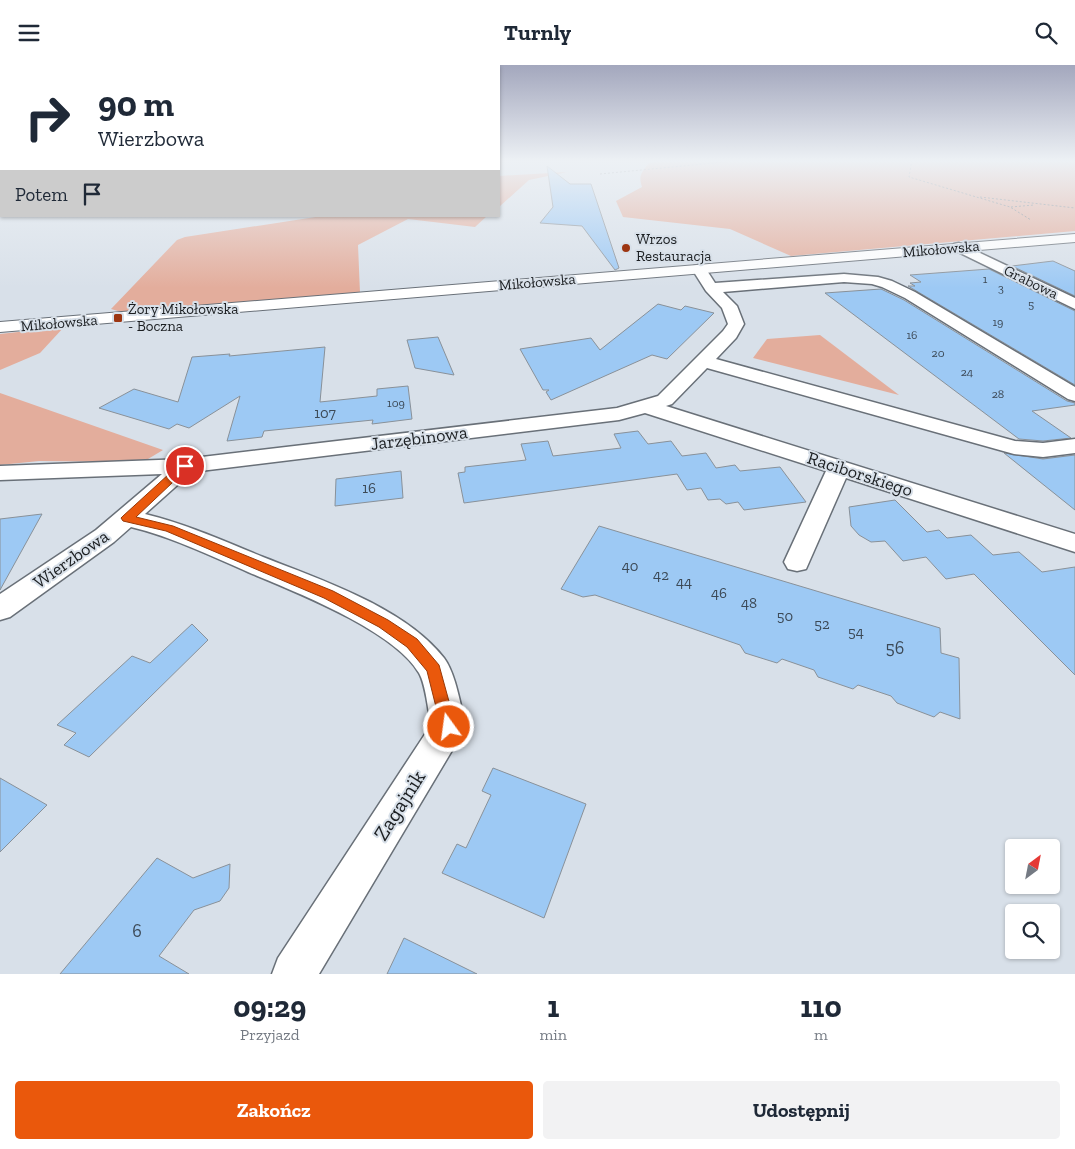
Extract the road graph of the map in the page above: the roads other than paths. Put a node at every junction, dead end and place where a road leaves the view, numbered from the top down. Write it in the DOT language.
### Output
graph roads {
  1 [pos="1074,238"];
  2 [pos="959,247"];
  3 [pos="699,269"];
  4 [pos="712,287"];
  5 [pos="1075,303"];
  6 [pos="0,327"];
  7 [pos="703,361"];
  8 [pos="1075,395"];
  9 [pos="645,406"];
  10 [pos="1075,446"];
  11 [pos="185,466"];
  12 [pos="839,468"];
  13 [pos="0,473"];
  14 [pos="127,518"];
  15 [pos="1075,543"];
  16 [pos="797,562"];
  17 [pos="0,609"];
  18 [pos="294,974"];
  1 -- 2 [label="street, Mikołowska"];
  2 -- 3 [label="street, Mikołowska"];
  2 -- 5 [label="street, Grabowa"];
  3 -- 4 [label="street, Jarzębinowa"];
  3 -- 6 [label="street, Mikołowska"];
  4 -- 7 [label="street, Jarzębinowa"];
  4 -- 8 [label="street"];
  7 -- 9 [label="street, Jarzębinowa"];
  7 -- 10 [label="street"];
  9 -- 11 [label="street, Jarzębinowa"];
  9 -- 12 [label="street, Raciborskiego"];
  11 -- 13 [label="street, Jarzębinowa"];
  11 -- 14 [label="street, Wierzbowa"];
  12 -- 15 [label="street, Raciborskiego"];
  12 -- 16 [label="street"];
  14 -- 17 [label="street, Wierzbowa"];
  14 -- 18 [label="street, Zagajnik"];
}
